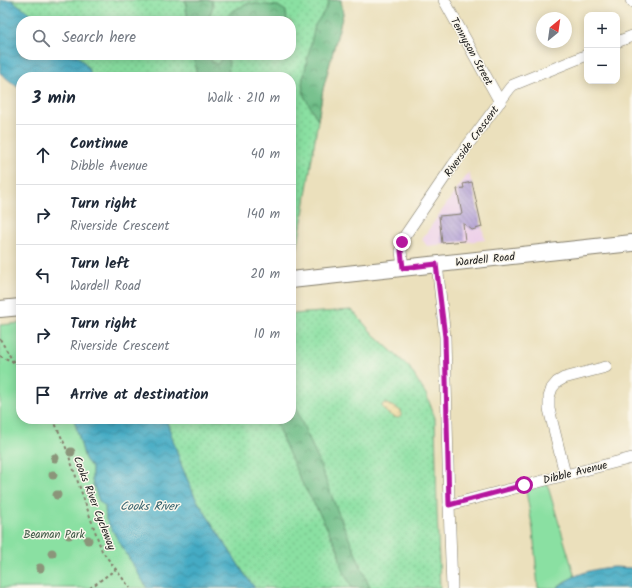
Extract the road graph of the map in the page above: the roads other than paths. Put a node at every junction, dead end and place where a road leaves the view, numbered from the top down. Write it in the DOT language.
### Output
graph roads {
  1 [pos="444,0"];
  2 [pos="632,36"];
  3 [pos="620,41"];
  4 [pos="584,56"];
  5 [pos="500,102"];
  6 [pos="632,243"];
  7 [pos="436,264"];
  8 [pos="403,268"];
  9 [pos="296,279"];
  10 [pos="16,307"];
  11 [pos="0,309"];
  12 [pos="606,367"];
  13 [pos="632,458"];
  14 [pos="565,474"];
  15 [pos="449,505"];
  16 [pos="452,588"];
  1 -- 5 [label="street, Tennyson Street"];
  2 -- 3 [label="street"];
  4 -- 5 [label="street, Riverside Crescent"];
  5 -- 8 [label="street, Riverside Crescent"];
  6 -- 7 [label="main road, Wardell Road"];
  7 -- 8 [label="main road, Wardell Road"];
  7 -- 15 [label="street"];
  8 -- 9 [label="main road, Wardell Road"];
  10 -- 11 [label="main road"];
  12 -- 14 [label="street"];
  13 -- 14 [label="street, Dibble Avenue"];
  14 -- 15 [label="street, Dibble Avenue"];
  15 -- 16 [label="street"];
}
